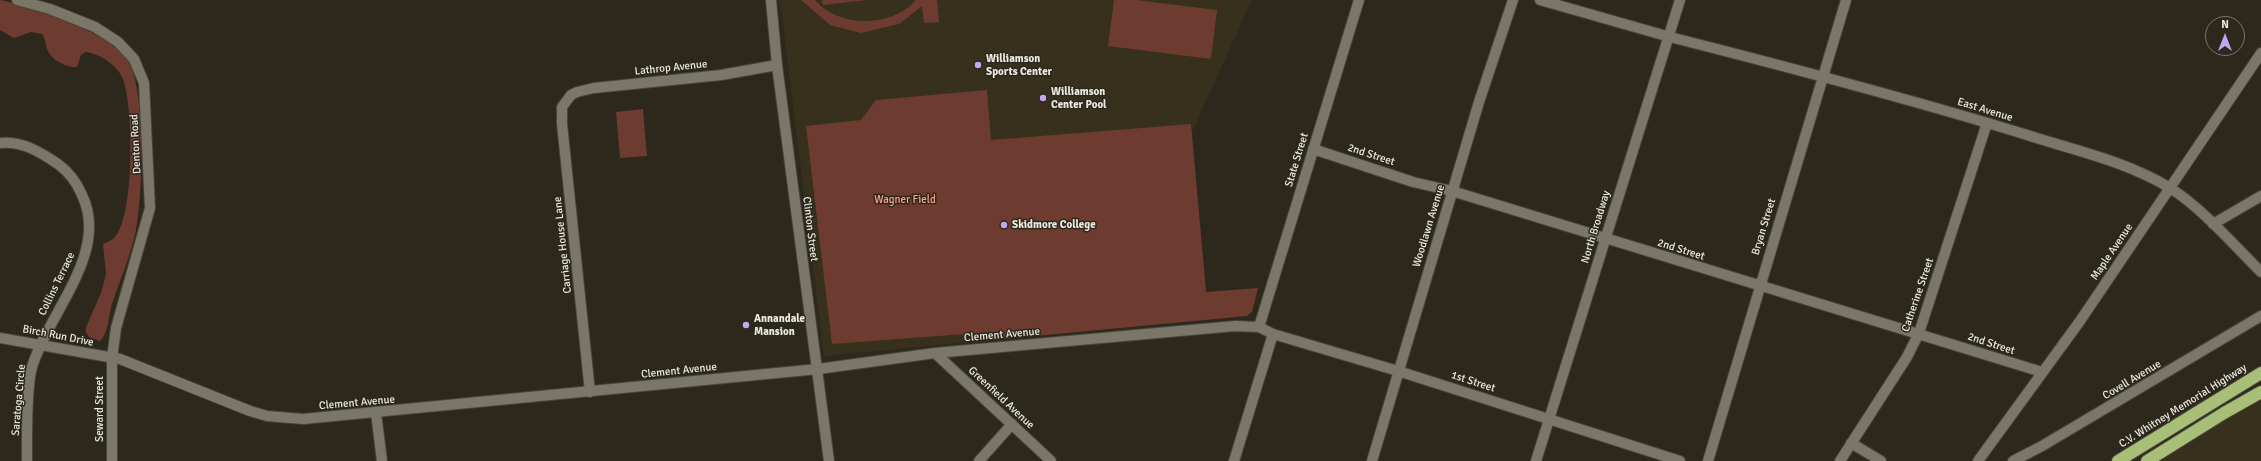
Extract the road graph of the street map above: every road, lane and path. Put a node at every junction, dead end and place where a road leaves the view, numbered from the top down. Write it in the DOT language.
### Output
graph roads {
  1 [pos="17,0"];
  2 [pos="771,0"];
  3 [pos="1358,0"];
  4 [pos="1513,0"];
  5 [pos="1540,0"];
  6 [pos="1680,0"];
  7 [pos="1846,0"];
  8 [pos="1670,37"];
  9 [pos="2261,53"];
  10 [pos="777,65"];
  11 [pos="1822,78"];
  12 [pos="569,98"];
  13 [pos="1987,123"];
  14 [pos="0,143"];
  15 [pos="1313,149"];
  16 [pos="2170,188"];
  17 [pos="1452,192"];
  18 [pos="2261,196"];
  19 [pos="2213,224"];
  20 [pos="1606,239"];
  21 [pos="2261,272"];
  22 [pos="1759,286"];
  23 [pos="2261,316"];
  24 [pos="1259,327"];
  25 [pos="1273,334"];
  26 [pos="1919,334"];
  27 [pos="0,338"];
  28 [pos="41,344"];
  29 [pos="935,353"];
  30 [pos="112,358"];
  31 [pos="818,369"];
  32 [pos="1398,371"];
  33 [pos="2042,372"];
  34 [pos="2261,373"];
  35 [pos="590,392"];
  36 [pos="2261,392"];
  37 [pos="376,413"];
  38 [pos="1548,419"];
  39 [pos="1012,424"];
  40 [pos="1851,443"];
  41 [pos="27,461"];
  42 [pos="112,461"];
  43 [pos="382,461"];
  44 [pos="828,461"];
  45 [pos="979,461"];
  46 [pos="1051,461"];
  47 [pos="1234,461"];
  48 [pos="1372,461"];
  49 [pos="1536,461"];
  50 [pos="1680,461"];
  51 [pos="1708,461"];
  52 [pos="1840,461"];
  53 [pos="1881,461"];
  54 [pos="1978,461"];
  55 [pos="2013,461"];
  56 [pos="2118,461"];
  57 [pos="2147,461"];
  1 -- 30 [label="street, Denton Road"];
  2 -- 10 [label="street, Clinton Street"];
  3 -- 15 [label="street, State Street"];
  4 -- 17 [label="street, Woodlawn Avenue"];
  5 -- 8 [label="street, East Avenue"];
  6 -- 8 [label="street, North Broadway"];
  7 -- 11 [label="street, Bryan Street"];
  8 -- 11 [label="street, East Avenue"];
  8 -- 20 [label="street, North Broadway"];
  9 -- 16 [label="street, Maple Avenue"];
  10 -- 12 [label="street, Lathrop Avenue"];
  10 -- 31 [label="street, Clinton Street"];
  11 -- 13 [label="street, East Avenue"];
  11 -- 22 [label="street, Bryan Street"];
  12 -- 35 [label="street, Carriage House Lane"];
  13 -- 16 [label="street, East Avenue"];
  13 -- 26 [label="street, Catherine Street"];
  14 -- 28 [label="street, Collins Terrace"];
  15 -- 17 [label="street, 2nd Street"];
  15 -- 24 [label="street, State Street"];
  16 -- 19 [label="street, East Avenue"];
  16 -- 33 [label="street, Maple Avenue"];
  17 -- 20 [label="street, 2nd Street"];
  17 -- 32 [label="street, Woodlawn Avenue"];
  18 -- 19 [label="street"];
  19 -- 21 [label="street, East Avenue"];
  20 -- 22 [label="street, 2nd Street"];
  20 -- 38 [label="street, North Broadway"];
  22 -- 26 [label="street, 2nd Street"];
  22 -- 51 [label="street, Bryan Street"];
  23 -- 55 [label="street, Covell Avenue"];
  24 -- 25 [label="street, 1st Street"];
  24 -- 29 [label="street, Clement Avenue"];
  25 -- 32 [label="street, 1st Street"];
  25 -- 47 [label="street"];
  26 -- 33 [label="street, 2nd Street"];
  26 -- 40 [label="street, Catherine Street"];
  27 -- 28 [label="street, Birch Run Drive"];
  28 -- 30 [label="street, Birch Run Drive"];
  28 -- 41 [label="street, Saratoga Circle"];
  29 -- 31 [label="street, Clement Avenue"];
  29 -- 39 [label="street, Greenfield Avenue"];
  30 -- 37 [label="street, Clement Avenue"];
  30 -- 42 [label="street, Seward Street"];
  31 -- 35 [label="street, Clement Avenue"];
  31 -- 44 [label="street, Clinton Street"];
  32 -- 38 [label="street, 1st Street"];
  32 -- 48 [label="street, Woodlawn Avenue"];
  33 -- 54 [label="street, Maple Avenue"];
  34 -- 56 [label="highway, C.V. Whitney Memorial Highway"];
  35 -- 37 [label="street, Clement Avenue"];
  36 -- 57 [label="highway"];
  37 -- 43 [label="street"];
  38 -- 49 [label="street, North Broadway"];
  38 -- 50 [label="street, 1st Street"];
  39 -- 45 [label="street"];
  39 -- 46 [label="street, Greenfield Avenue"];
  40 -- 52 [label="street, Catherine Street"];
  40 -- 53 [label="street"];
}
